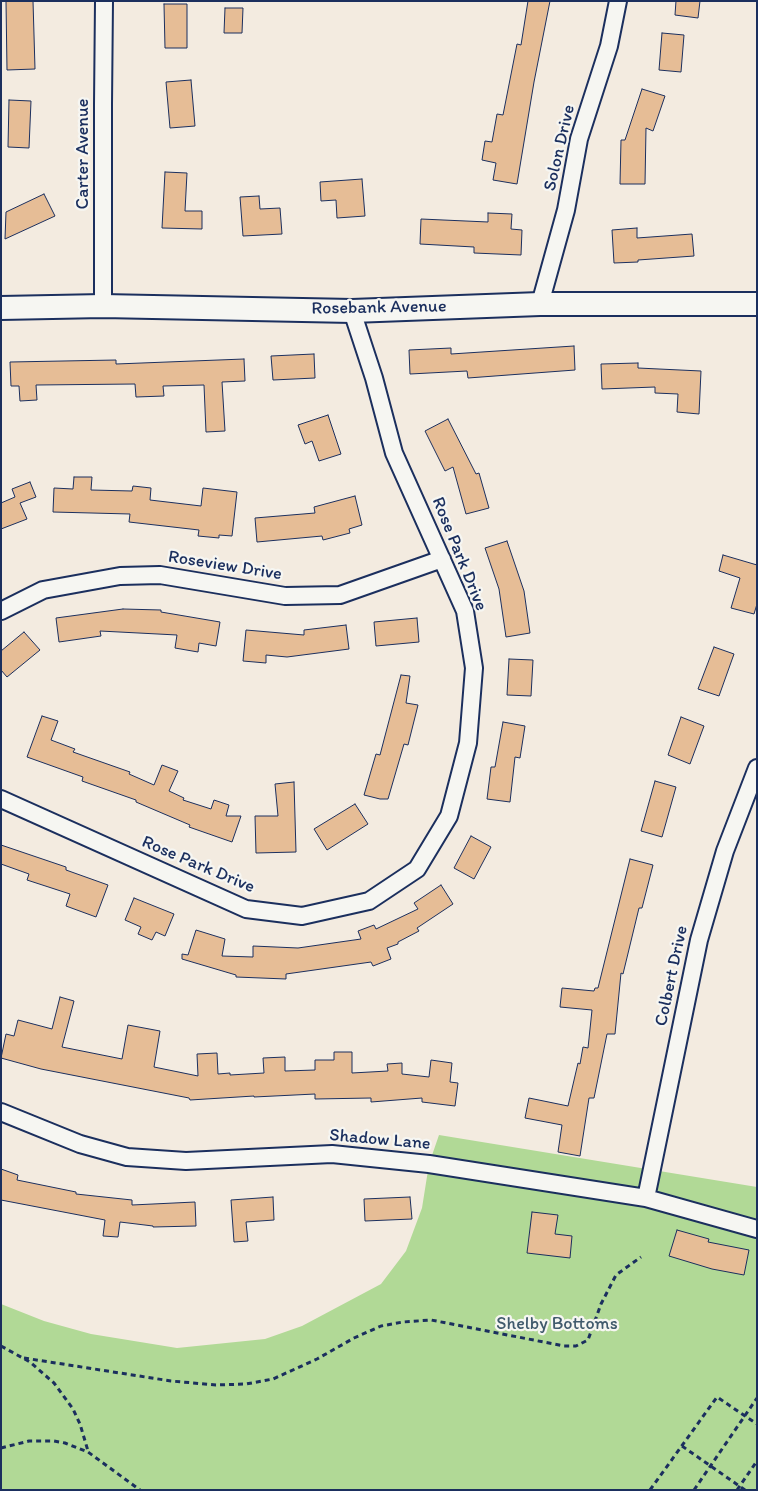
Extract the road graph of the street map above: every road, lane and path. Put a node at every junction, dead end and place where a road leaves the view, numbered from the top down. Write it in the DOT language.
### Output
graph roads {
  1 [pos="104,1"];
  2 [pos="618,1"];
  3 [pos="540,304"];
  4 [pos="757,304"];
  5 [pos="104,306"];
  6 [pos="1,308"];
  7 [pos="352,311"];
  8 [pos="442,559"];
  9 [pos="1,610"];
  10 [pos="757,768"];
  11 [pos="1,799"];
  12 [pos="1,1112"];
  13 [pos="646,1198"];
  14 [pos="757,1229"];
  15 [pos="642,1258"];
  16 [pos="1,1346"];
  17 [pos="24,1358"];
  18 [pos="757,1398"];
  19 [pos="745,1416"];
  20 [pos="757,1424"];
  21 [pos="682,1446"];
  22 [pos="1,1448"];
  23 [pos="88,1452"];
  24 [pos="757,1461"];
  25 [pos="711,1466"];
  26 [pos="738,1488"];
  27 [pos="140,1490"];
  28 [pos="650,1490"];
  29 [pos="694,1490"];
  30 [pos="745,1490"];
  1 -- 5 [label="street, Carter Avenue"];
  2 -- 3 [label="street, Solon Drive"];
  3 -- 4 [label="street, Rosebank Avenue"];
  3 -- 7 [label="street, Rosebank Avenue"];
  5 -- 6 [label="street, Rosebank Avenue"];
  5 -- 7 [label="street, Rosebank Avenue"];
  7 -- 8 [label="street, Rose Park Drive"];
  8 -- 9 [label="street, Roseview Drive"];
  8 -- 11 [label="street, Rose Park Drive"];
  10 -- 13 [label="street, Colbert Drive"];
  12 -- 13 [label="street, Shadow Lane"];
  13 -- 14 [label="street, Shadow Lane"];
  15 -- 17 [label="path"];
  16 -- 17 [label="path"];
  17 -- 23 [label="path"];
  18 -- 19 [label="path"];
  19 -- 20 [label="path"];
  19 -- 21 [label="path"];
  19 -- 25 [label="path"];
  21 -- 25 [label="path"];
  21 -- 28 [label="path"];
  22 -- 23 [label="path"];
  23 -- 27 [label="path"];
  24 -- 26 [label="path"];
  25 -- 26 [label="path"];
  25 -- 29 [label="path"];
  26 -- 30 [label="path"];
}
